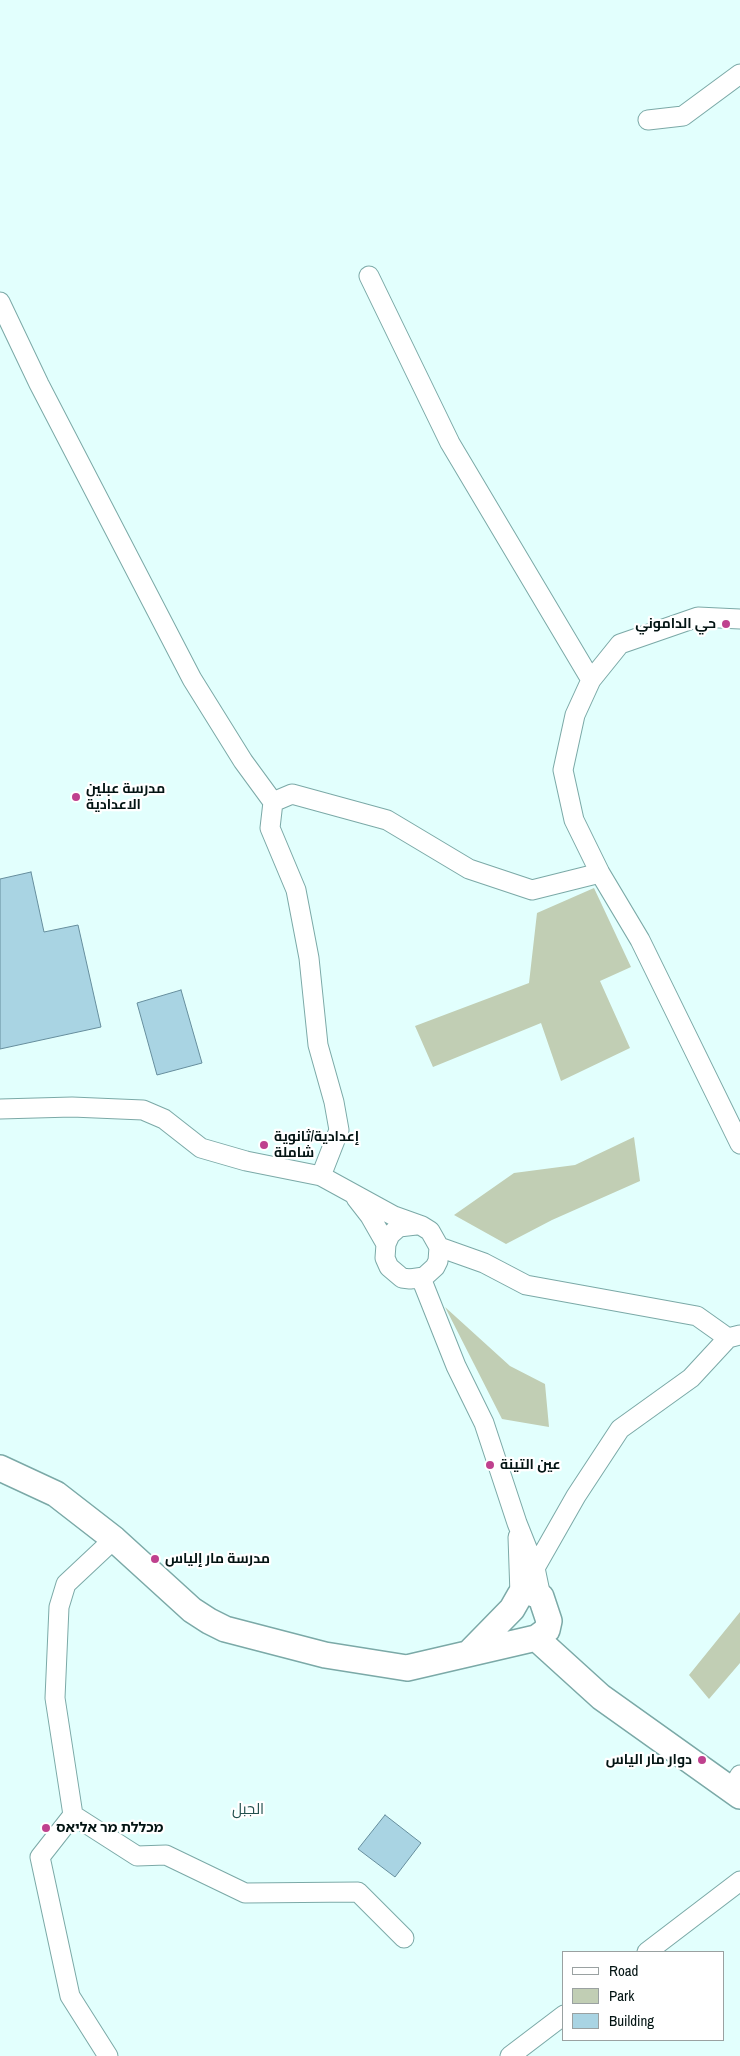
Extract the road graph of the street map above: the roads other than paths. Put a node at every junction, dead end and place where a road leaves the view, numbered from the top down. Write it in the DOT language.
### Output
graph roads {
  1 [pos="740,74"];
  2 [pos="648,120"];
  3 [pos="369,276"];
  4 [pos="0,302"];
  5 [pos="8,340"];
  6 [pos="740,619"];
  7 [pos="591,680"];
  8 [pos="273,802"];
  9 [pos="600,873"];
  10 [pos="0,1109"];
  11 [pos="740,1144"];
  12 [pos="322,1176"];
  13 [pos="352,1193"];
  14 [pos="416,1225"];
  15 [pos="386,1244"];
  16 [pos="439,1247"];
  17 [pos="420,1278"];
  18 [pos="734,1336"];
  19 [pos="0,1468"];
  20 [pos="517,1524"];
  21 [pos="114,1539"];
  22 [pos="535,1568"];
  23 [pos="524,1600"];
  24 [pos="538,1632"];
  25 [pos="469,1653"];
  26 [pos="737,1787"];
  27 [pos="73,1815"];
  28 [pos="740,1881"];
  29 [pos="404,1938"];
  30 [pos="648,1951"];
  31 [pos="562,2017"];
  32 [pos="108,2056"];
  33 [pos="510,2056"];
  1 -- 2 [label="street"];
  3 -- 7 [label="street"];
  4 -- 5 [label="street"];
  5 -- 8 [label="street"];
  6 -- 7 [label="street"];
  7 -- 9 [label="street"];
  8 -- 9 [label="street"];
  8 -- 12 [label="street"];
  9 -- 11 [label="street"];
  10 -- 12 [label="street"];
  12 -- 13 [label="street"];
  13 -- 14 [label="street"];
  13 -- 15 [label="street"];
  14 -- 15 [label="street"];
  14 -- 16 [label="street"];
  15 -- 17 [label="street"];
  16 -- 17 [label="street"];
  16 -- 18 [label="street"];
  17 -- 20 [label="street"];
  18 -- 22 [label="street"];
  19 -- 21 [label="main road"];
  20 -- 22 [label="street"];
  20 -- 23 [label="street"];
  21 -- 25 [label="main road"];
  21 -- 27 [label="street"];
  22 -- 23 [label="street"];
  23 -- 24 [label="main road"];
  23 -- 25 [label="main road"];
  24 -- 25 [label="main road"];
  24 -- 26 [label="main road"];
  27 -- 29 [label="street"];
  27 -- 32 [label="street"];
  28 -- 30 [label="street"];
  31 -- 33 [label="street"];
}
